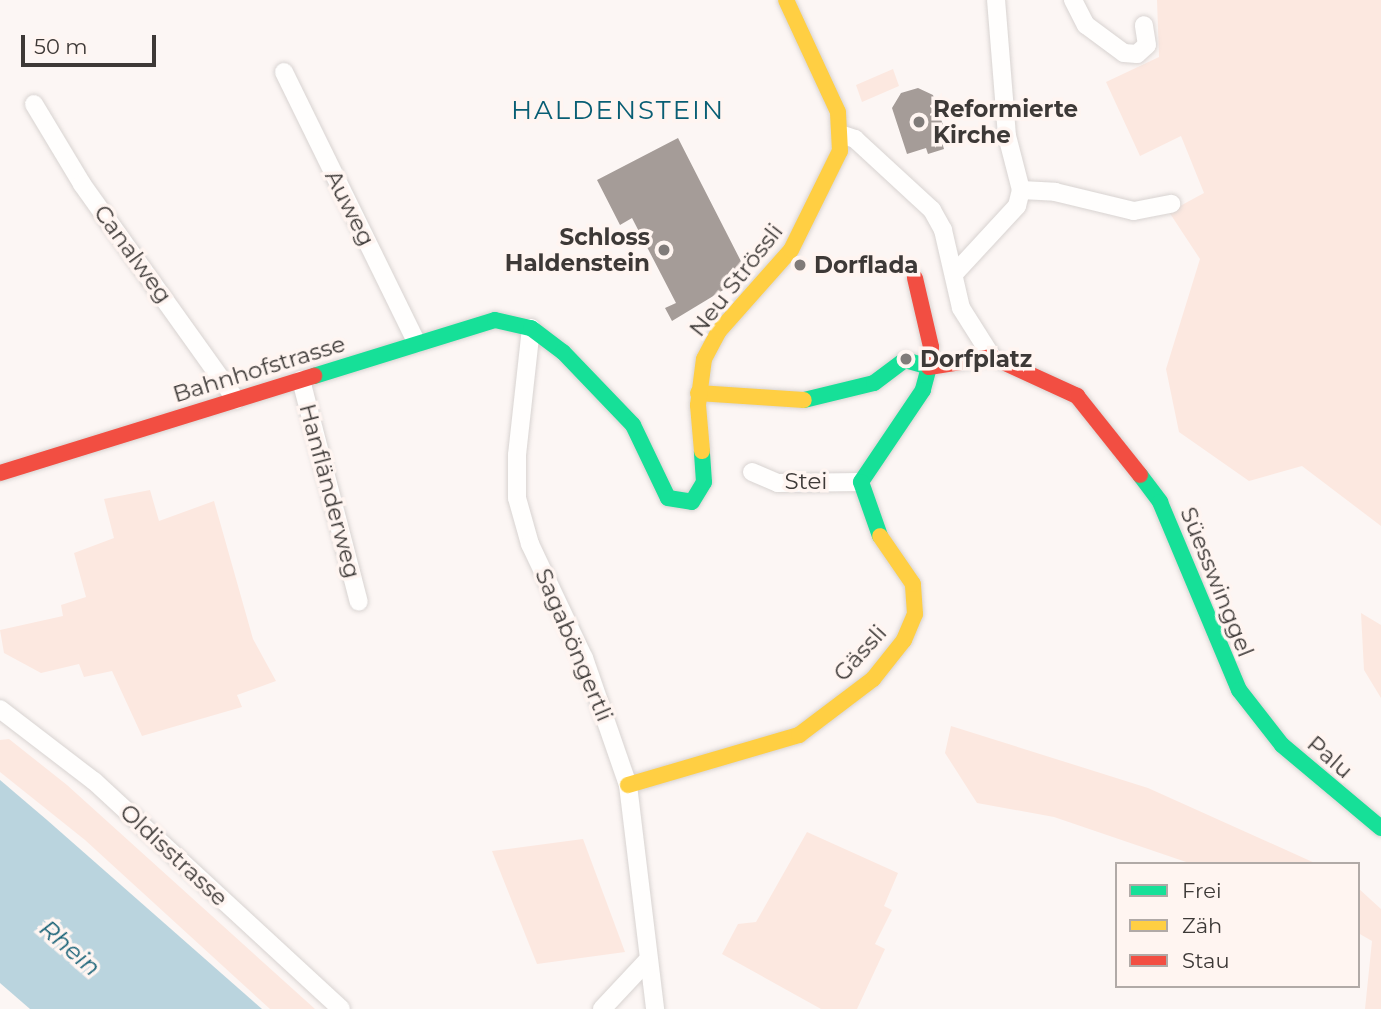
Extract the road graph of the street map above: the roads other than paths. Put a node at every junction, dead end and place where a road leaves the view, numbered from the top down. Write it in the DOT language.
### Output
graph roads {
  1 [pos="786,0"];
  2 [pos="996,0"];
  3 [pos="1073,0"];
  4 [pos="1144,25"];
  5 [pos="284,72"];
  6 [pos="34,104"];
  7 [pos="843,135"];
  8 [pos="1021,190"];
  9 [pos="1171,204"];
  10 [pos="955,273"];
  11 [pos="915,278"];
  12 [pos="531,328"];
  13 [pos="417,343"];
  14 [pos="992,358"];
  15 [pos="929,367"];
  16 [pos="301,380"];
  17 [pos="698,393"];
  18 [pos="236,400"];
  19 [pos="752,472"];
  20 [pos="0,473"];
  21 [pos="861,482"];
  22 [pos="359,602"];
  23 [pos="0,709"];
  24 [pos="1282,745"];
  25 [pos="628,785"];
  26 [pos="1381,828"];
  27 [pos="646,962"];
  28 [pos="341,1009"];
  29 [pos="602,1009"];
  30 [pos="655,1009"];
  1 -- 7 [label="street"];
  2 -- 8 [label="street"];
  3 -- 4 [label="street"];
  5 -- 13 [label="street, Auweg"];
  6 -- 18 [label="street, Canalweg"];
  7 -- 10 [label="street"];
  7 -- 17 [label="street, Neu Strössli"];
  8 -- 9 [label="street"];
  8 -- 10 [label="street"];
  10 -- 14 [label="street"];
  11 -- 15 [label="street"];
  12 -- 13 [label="street, Bahnhofstrasse"];
  12 -- 17 [label="street, Neu Strössli"];
  12 -- 25 [label="street, Sagaböngertli"];
  13 -- 16 [label="street, Bahnhofstrasse"];
  14 -- 15 [label="street"];
  14 -- 24 [label="street, Süesswinggel"];
  15 -- 17 [label="street"];
  15 -- 21 [label="street"];
  16 -- 18 [label="street, Bahnhofstrasse"];
  16 -- 22 [label="street, Hanfländerweg"];
  18 -- 20 [label="street, Bahnhofstrasse"];
  19 -- 21 [label="street, Stei"];
  21 -- 25 [label="street, Gässli"];
  23 -- 28 [label="street, Oldisstrasse"];
  24 -- 26 [label="street, Palu"];
  25 -- 27 [label="street, Sagaböngertli"];
  27 -- 29 [label="street"];
  27 -- 30 [label="street, Sagaböngertli"];
}
